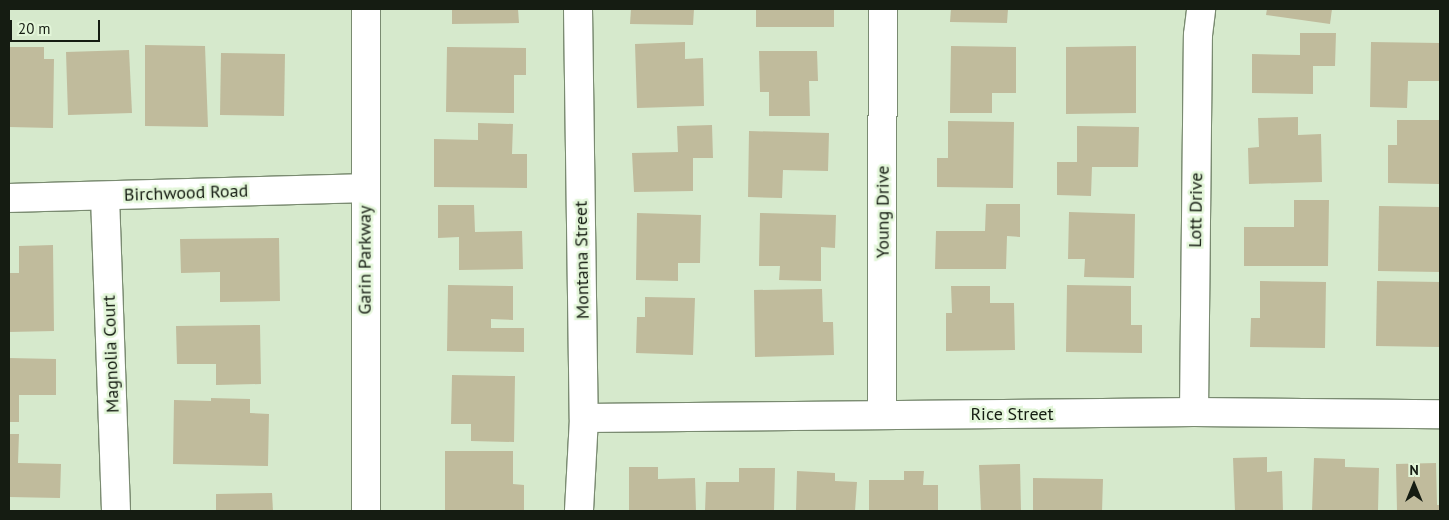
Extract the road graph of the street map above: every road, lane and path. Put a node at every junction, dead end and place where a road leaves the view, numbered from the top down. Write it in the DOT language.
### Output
graph roads {
  1 [pos="366,9"];
  2 [pos="578,9"];
  3 [pos="883,9"];
  4 [pos="1201,9"];
  5 [pos="364,188"];
  6 [pos="105,196"];
  7 [pos="9,198"];
  8 [pos="1194,412"];
  9 [pos="882,414"];
  10 [pos="1440,414"];
  11 [pos="584,418"];
  12 [pos="116,511"];
  13 [pos="366,511"];
  14 [pos="579,511"];
  1 -- 5 [label="street, Garin Parkway"];
  2 -- 11 [label="street, Montana Street"];
  3 -- 9 [label="street, Young Drive"];
  4 -- 8 [label="street, Lott Drive"];
  5 -- 6 [label="street, Birchwood Road"];
  5 -- 13 [label="street, Garin Parkway"];
  6 -- 7 [label="street, Birchwood Road"];
  6 -- 12 [label="street, Magnolia Court"];
  8 -- 9 [label="street, Rice Street"];
  8 -- 10 [label="street, Rice Street"];
  9 -- 11 [label="street, Rice Street"];
  11 -- 14 [label="street, Montana Street"];
}
